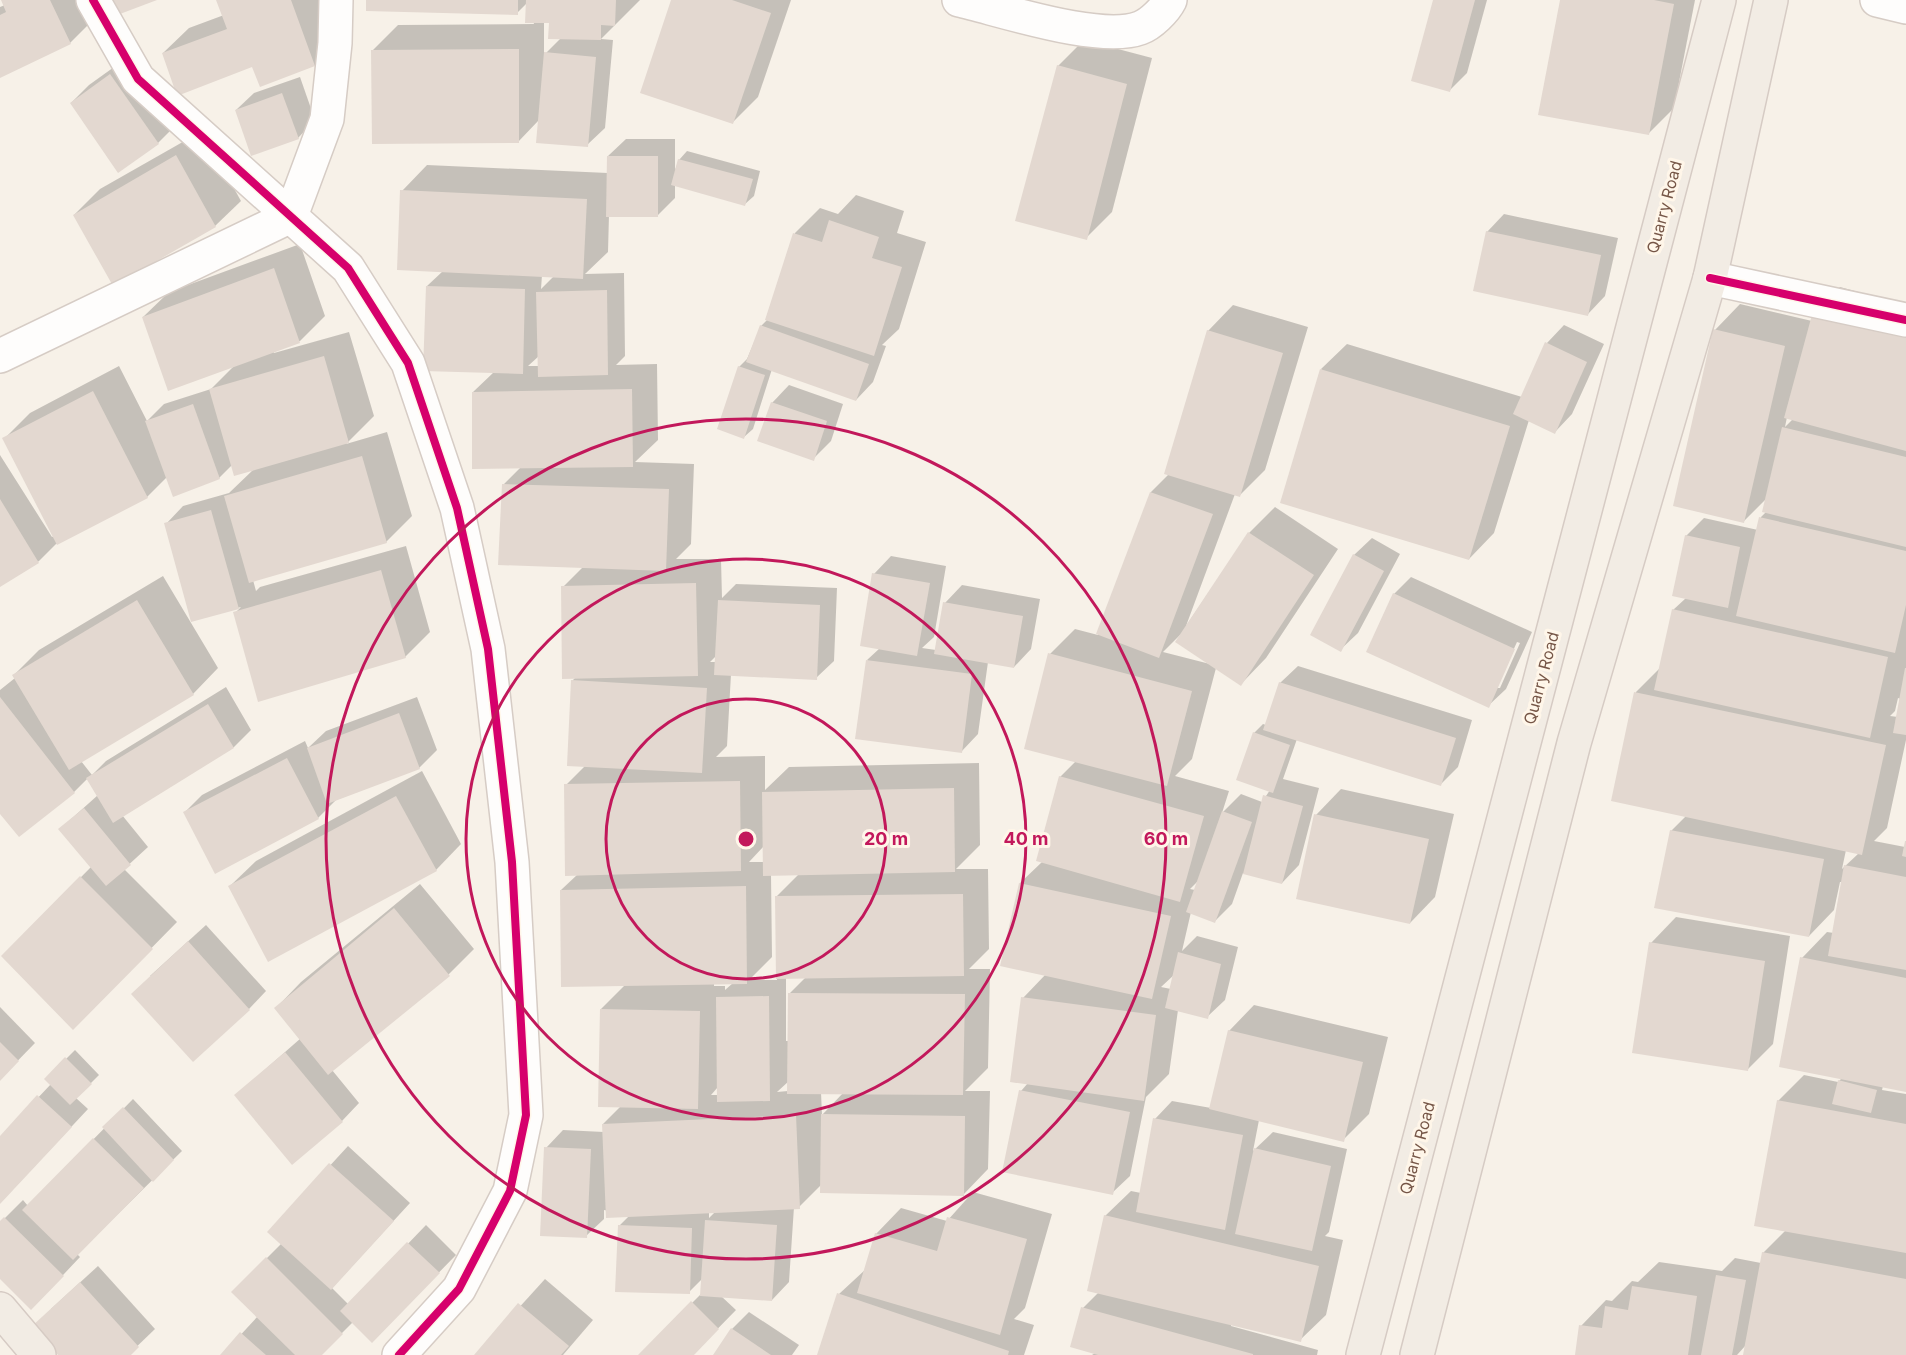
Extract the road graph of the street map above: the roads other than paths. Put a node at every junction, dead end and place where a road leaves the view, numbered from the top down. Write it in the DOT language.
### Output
graph roads {
  1 [pos="93,0"];
  2 [pos="336,0"];
  3 [pos="959,0"];
  4 [pos="1170,0"];
  5 [pos="1719,0"];
  6 [pos="1771,0"];
  7 [pos="1877,0"];
  8 [pos="1906,7"];
  9 [pos="291,216"];
  10 [pos="1710,278"];
  11 [pos="1906,320"];
  12 [pos="0,356"];
  13 [pos="0,1309"];
  14 [pos="39,1355"];
  15 [pos="399,1355"];
  16 [pos="1363,1355"];
  17 [pos="1417,1355"];
  1 -- 9 [label="street"];
  2 -- 9 [label="street"];
  3 -- 4 [label="street"];
  5 -- 16 [label="main road, Quarry Road"];
  6 -- 10 [label="main road"];
  7 -- 8 [label="street"];
  9 -- 12 [label="street"];
  9 -- 15 [label="street"];
  10 -- 11 [label="street"];
  10 -- 17 [label="main road"];
  13 -- 14 [label="main road"];
}
